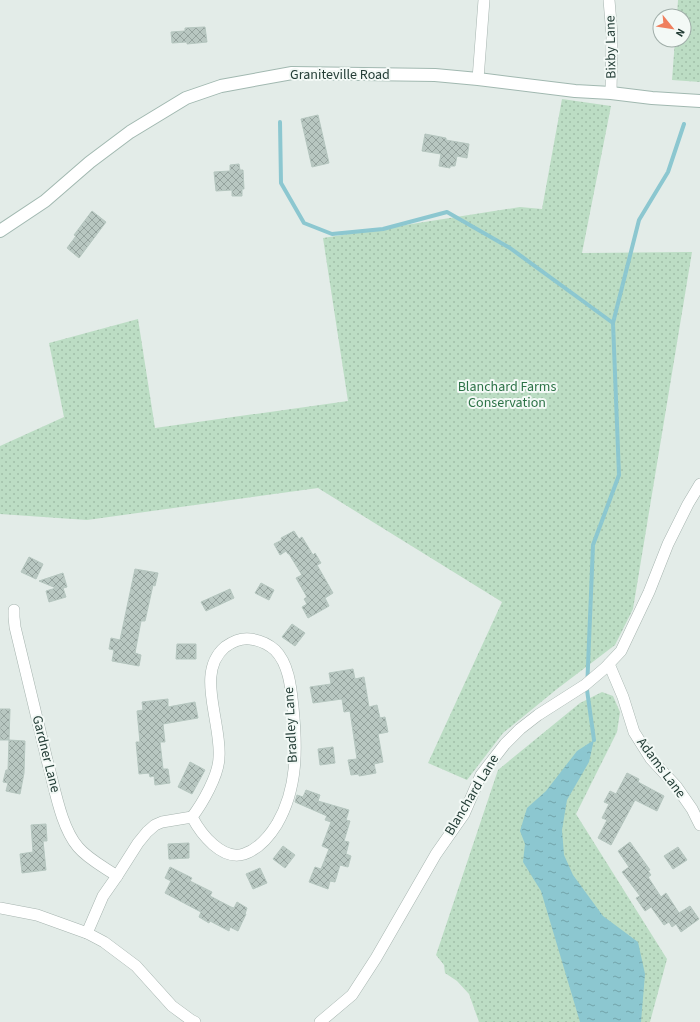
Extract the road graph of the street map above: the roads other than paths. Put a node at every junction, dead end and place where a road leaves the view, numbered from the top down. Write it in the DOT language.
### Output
graph roads {
  1 [pos="484,0"];
  2 [pos="609,0"];
  3 [pos="478,79"];
  4 [pos="611,93"];
  5 [pos="700,101"];
  6 [pos="0,231"];
  7 [pos="700,484"];
  8 [pos="14,610"];
  9 [pos="609,664"];
  10 [pos="192,817"];
  11 [pos="700,825"];
  12 [pos="117,876"];
  13 [pos="0,908"];
  14 [pos="87,933"];
  15 [pos="195,1022"];
  16 [pos="320,1022"];
  1 -- 3 [label="street"];
  2 -- 4 [label="street, Bixby Lane"];
  3 -- 4 [label="main road, Graniteville Road"];
  3 -- 6 [label="main road, Graniteville Road"];
  4 -- 5 [label="main road, Graniteville Road"];
  7 -- 9 [label="street, Blanchard Lane"];
  8 -- 12 [label="street, Gardner Lane"];
  9 -- 11 [label="street, Adams Lane"];
  9 -- 16 [label="street, Blanchard Lane"];
  10 -- 10 [label="street, Bradley Lane"];
  10 -- 12 [label="street"];
  12 -- 14 [label="street"];
  13 -- 14 [label="street"];
  14 -- 15 [label="street"];
}
